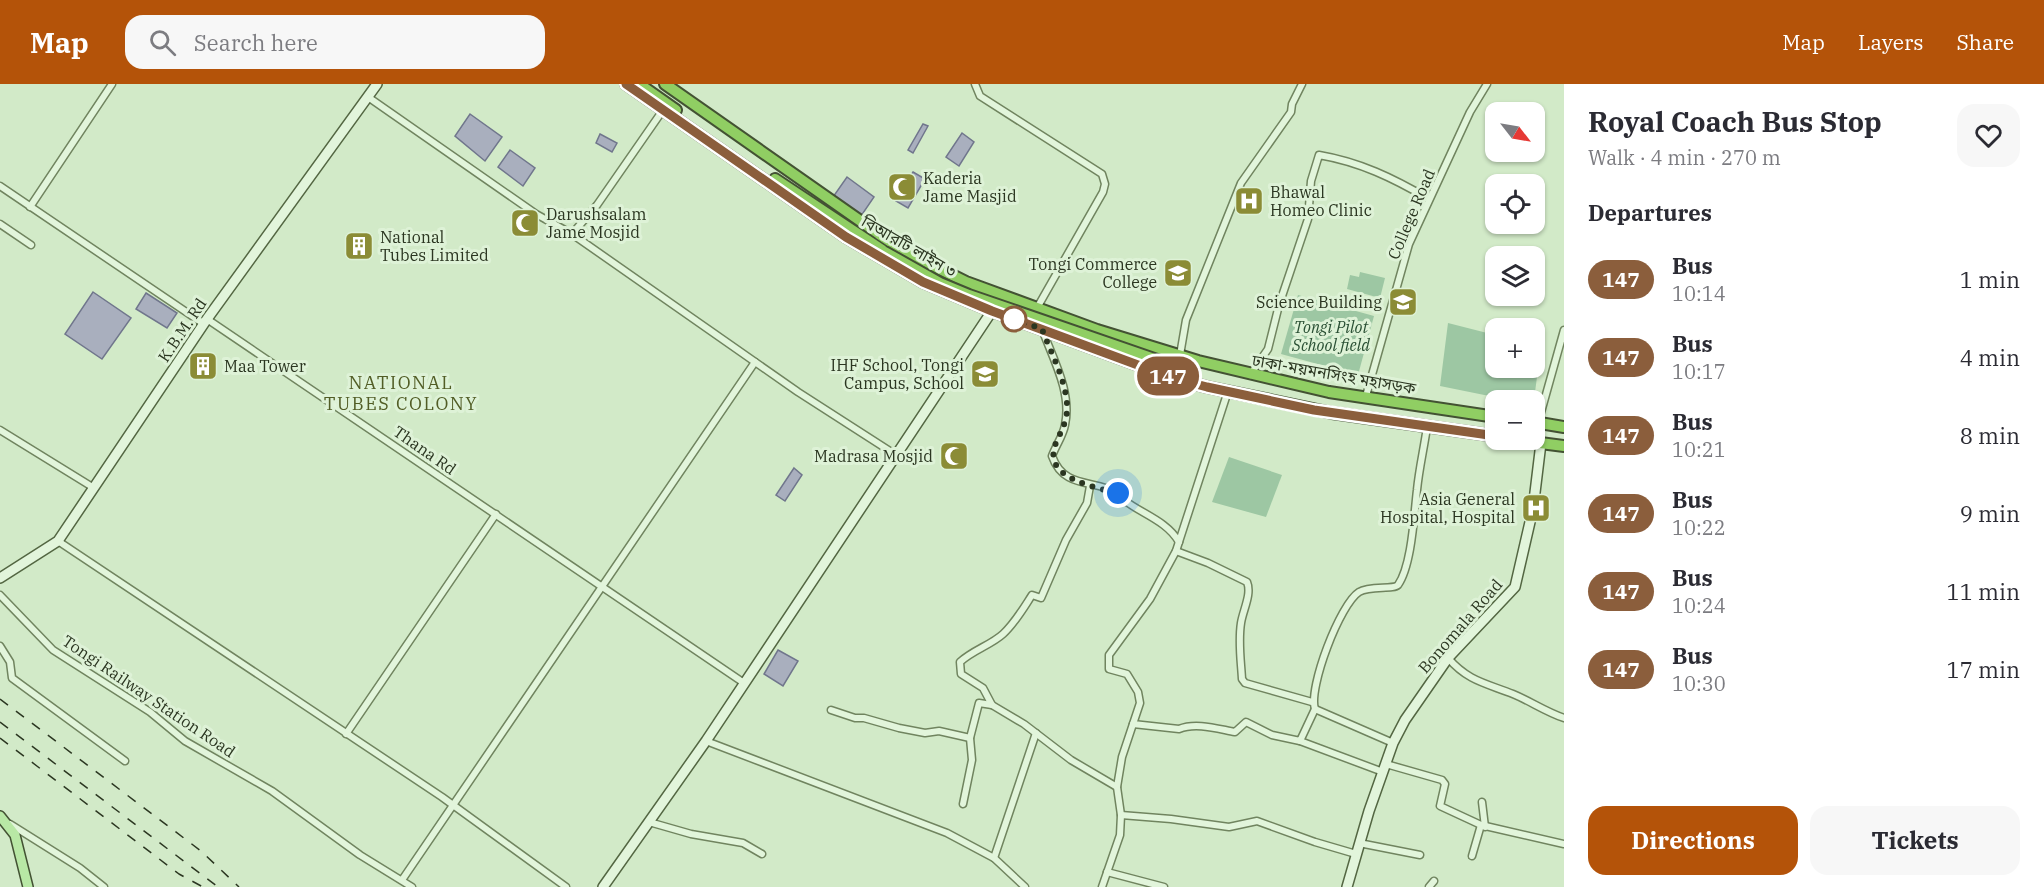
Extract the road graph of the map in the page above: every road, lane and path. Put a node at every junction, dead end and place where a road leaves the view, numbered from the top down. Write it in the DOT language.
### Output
graph roads {
  1 [pos="112,84"];
  2 [pos="377,84"];
  3 [pos="626,84"];
  4 [pos="639,84"];
  5 [pos="665,84"];
  6 [pos="975,84"];
  7 [pos="1302,84"];
  8 [pos="1487,84"];
  9 [pos="368,97"];
  10 [pos="663,110"];
  11 [pos="0,186"];
  12 [pos="1429,199"];
  13 [pos="30,207"];
  14 [pos="0,224"];
  15 [pos="572,234"];
  16 [pos="31,245"];
  17 [pos="1037,308"];
  18 [pos="992,311"];
  19 [pos="207,319"];
  20 [pos="1042,329"];
  21 [pos="1564,330"];
  22 [pos="1180,355"];
  23 [pos="755,362"];
  24 [pos="1195,373"];
  25 [pos="1250,375"];
  26 [pos="1228,392"];
  27 [pos="1545,393"];
  28 [pos="1366,396"];
  29 [pos="1485,415"];
  30 [pos="1545,424"];
  31 [pos="1427,427"];
  32 [pos="1564,427"];
  33 [pos="0,430"];
  34 [pos="1485,435"];
  35 [pos="1545,444"];
  36 [pos="1564,447"];
  37 [pos="1540,450"];
  38 [pos="896,456"];
  39 [pos="1090,486"];
  40 [pos="94,488"];
  41 [pos="496,514"];
  42 [pos="58,541"];
  43 [pos="1179,542"];
  44 [pos="1176,551"];
  45 [pos="0,578"];
  46 [pos="602,586"];
  47 [pos="0,595"];
  48 [pos="0,646"];
  49 [pos="1448,658"];
  50 [pos="744,683"];
  51 [pos="1312,702"];
  52 [pos="992,705"];
  53 [pos="1315,709"];
  54 [pos="831,710"];
  55 [pos="1564,718"];
  56 [pos="1133,724"];
  57 [pos="1036,733"];
  58 [pos="346,734"];
  59 [pos="970,738"];
  60 [pos="706,741"];
  61 [pos="1300,741"];
  62 [pos="1393,743"];
  63 [pos="125,761"];
  64 [pos="1384,768"];
  65 [pos="1117,787"];
  66 [pos="1482,802"];
  67 [pos="963,804"];
  68 [pos="453,805"];
  69 [pos="1121,815"];
  70 [pos="0,816"];
  71 [pos="649,822"];
  72 [pos="9,824"];
  73 [pos="1483,826"];
  74 [pos="1359,843"];
  75 [pos="1564,844"];
  76 [pos="762,854"];
  77 [pos="1356,854"];
  78 [pos="1420,855"];
  79 [pos="1472,856"];
  80 [pos="993,858"];
  81 [pos="1107,872"];
  82 [pos="402,880"];
  83 [pos="28,887"];
  84 [pos="104,887"];
  85 [pos="412,887"];
  86 [pos="566,887"];
  87 [pos="603,887"];
  88 [pos="1024,887"];
  89 [pos="1102,887"];
  90 [pos="1164,887"];
  91 [pos="1347,887"];
  1 -- 13 [label="street"];
  2 -- 9 [label="street, K.B.M. Rd"];
  3 -- 10 [label="highway"];
  4 -- 24 [label="highway, বিআরটি লাইন ৩, bridge"];
  5 -- 17 [label="highway, ঢাকা-ময়মনসিংহ মহাসড়ক"];
  6 -- 17 [label="street"];
  7 -- 22 [label="street"];
  8 -- 12 [label="street, College Road"];
  9 -- 15 [label="street"];
  9 -- 19 [label="street, K.B.M. Rd"];
  10 -- 15 [label="street"];
  10 -- 18 [label="highway"];
  11 -- 13 [label="street, Thana Rd"];
  12 -- 25 [label="street"];
  12 -- 28 [label="street, College Road"];
  13 -- 19 [label="street, Thana Rd"];
  14 -- 16 [label="street"];
  15 -- 23 [label="street"];
  17 -- 22 [label="highway, ঢাকা-ময়মনসিংহ মহাসড়ক"];
  18 -- 20 [label="highway"];
  18 -- 38 [label="street"];
  19 -- 40 [label="street, K.B.M. Rd"];
  19 -- 41 [label="street, Thana Rd"];
  20 -- 26 [label="highway"];
  20 -- 39 [label="street"];
  21 -- 27 [label="street"];
  22 -- 25 [label="highway, ঢাকা-ময়মনসিংহ মহাসড়ক"];
  23 -- 38 [label="street"];
  23 -- 46 [label="street"];
  25 -- 28 [label="highway, ঢাকা-ময়মনসিংহ মহাসড়ক"];
  26 -- 31 [label="highway"];
  26 -- 43 [label="street"];
  28 -- 29 [label="highway, ঢাকা-ময়মনসিংহ মহাসড়ক"];
  30 -- 32 [label="highway"];
  31 -- 34 [label="highway"];
  31 -- 51 [label="street"];
  33 -- 40 [label="street"];
  35 -- 36 [label="highway"];
  37 -- 49 [label="street, Bonomala Road"];
  38 -- 50 [label="street"];
  39 -- 43 [label="street"];
  39 -- 52 [label="street"];
  40 -- 42 [label="street, K.B.M. Rd"];
  41 -- 46 [label="street, Thana Rd"];
  41 -- 58 [label="street"];
  42 -- 45 [label="street, K.B.M. Rd"];
  42 -- 58 [label="street"];
  43 -- 44 [label="street"];
  44 -- 51 [label="street"];
  44 -- 56 [label="street"];
  46 -- 50 [label="street, Thana Rd"];
  46 -- 68 [label="street"];
  47 -- 82 [label="street, Tongi Railway Station Road"];
  48 -- 63 [label="street"];
  49 -- 55 [label="street"];
  49 -- 62 [label="street, Bonomala Road"];
  50 -- 60 [label="street"];
  51 -- 53 [label="street"];
  52 -- 57 [label="street"];
  52 -- 59 [label="street"];
  53 -- 61 [label="street"];
  53 -- 62 [label="street"];
  54 -- 59 [label="street"];
  56 -- 61 [label="street"];
  56 -- 65 [label="street"];
  57 -- 65 [label="street"];
  57 -- 80 [label="street"];
  58 -- 68 [label="street"];
  59 -- 67 [label="street"];
  60 -- 71 [label="street"];
  60 -- 80 [label="street"];
  61 -- 64 [label="street"];
  62 -- 64 [label="street, Bonomala Road"];
  64 -- 73 [label="street"];
  64 -- 74 [label="street, Bonomala Road"];
  65 -- 69 [label="street"];
  66 -- 73 [label="street"];
  68 -- 82 [label="street"];
  68 -- 86 [label="street"];
  69 -- 77 [label="street"];
  69 -- 81 [label="street"];
  70 -- 72 [label="main road"];
  71 -- 76 [label="street"];
  71 -- 87 [label="street"];
  72 -- 83 [label="main road"];
  72 -- 84 [label="street"];
  73 -- 75 [label="street"];
  73 -- 79 [label="street"];
  74 -- 77 [label="street, Bonomala Road"];
  74 -- 78 [label="street"];
  77 -- 91 [label="street, Bonomala Road"];
  80 -- 88 [label="street"];
  81 -- 89 [label="street"];
  81 -- 90 [label="street"];
  82 -- 85 [label="street, Tongi Railway Station Road"];
}
